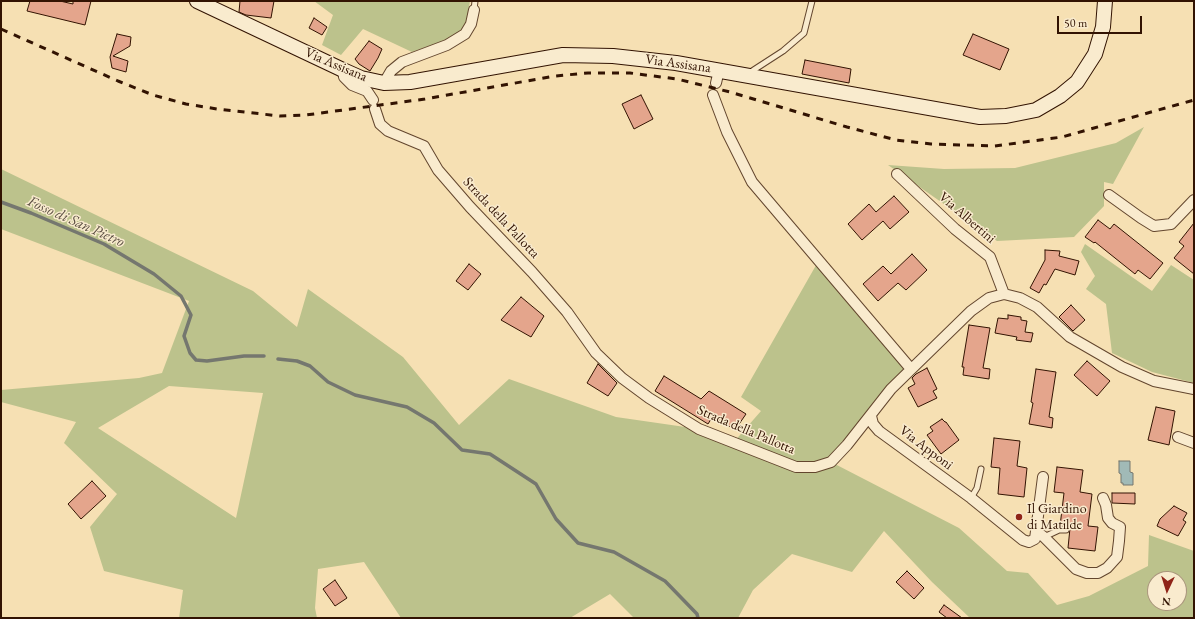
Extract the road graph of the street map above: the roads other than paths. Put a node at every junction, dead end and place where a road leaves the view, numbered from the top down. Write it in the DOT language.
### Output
graph roads {
  1 [pos="197,1"];
  2 [pos="812,1"];
  3 [pos="1105,1"];
  4 [pos="474,6"];
  5 [pos="343,70"];
  6 [pos="746,75"];
  7 [pos="384,83"];
  8 [pos="714,95"];
  9 [pos="897,174"];
  10 [pos="1109,195"];
  11 [pos="1194,200"];
  12 [pos="1004,294"];
  13 [pos="911,369"];
  14 [pos="1194,389"];
  15 [pos="872,416"];
  16 [pos="1178,437"];
  17 [pos="1194,442"];
  18 [pos="981,469"];
  19 [pos="1043,477"];
  20 [pos="971,498"];
  21 [pos="1103,498"];
  22 [pos="1066,530"];
  23 [pos="1040,534"];
  1 -- 5 [label="main road, Via Assisana"];
  2 -- 6 [label="lane"];
  3 -- 6 [label="main road, Via Assisana"];
  4 -- 7 [label="street"];
  5 -- 7 [label="main road, Via Assisana"];
  5 -- 15 [label="street, Strada della Pallotta"];
  6 -- 7 [label="main road, Via Assisana"];
  8 -- 13 [label="street"];
  9 -- 12 [label="street, Via Albertini"];
  10 -- 11 [label="street"];
  12 -- 13 [label="street, Strada della Pallotta"];
  12 -- 14 [label="street"];
  13 -- 15 [label="street, Strada della Pallotta"];
  15 -- 20 [label="street, Via Apponi"];
  16 -- 17 [label="street"];
  18 -- 20 [label="lane"];
  19 -- 23 [label="street"];
  20 -- 23 [label="street, Via Apponi"];
  21 -- 23 [label="street"];
  22 -- 23 [label="lane, Via Apponi"];
}
